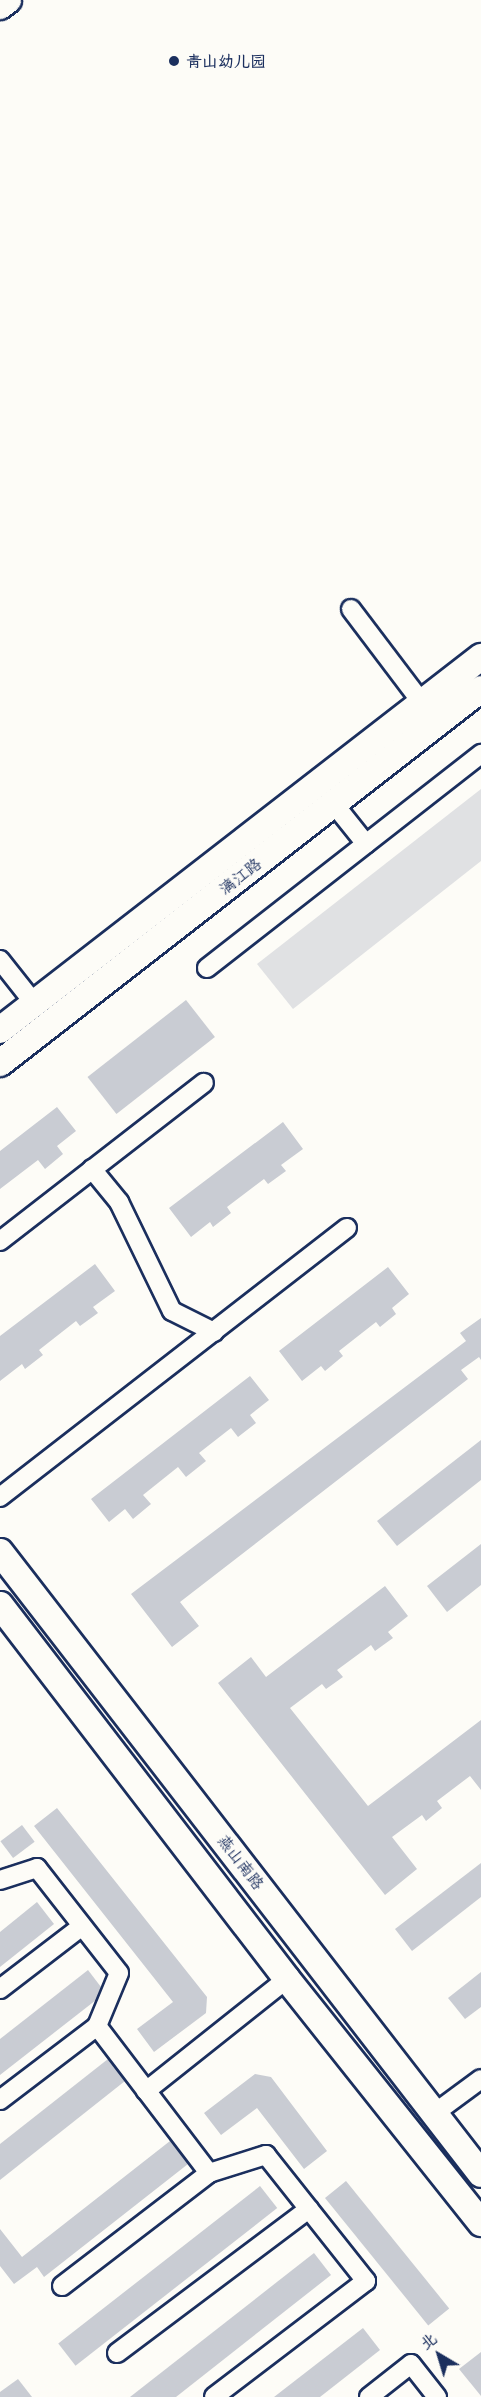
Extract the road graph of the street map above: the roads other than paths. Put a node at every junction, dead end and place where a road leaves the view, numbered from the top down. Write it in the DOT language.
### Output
graph roads {
  1 [pos="8,0"];
  2 [pos="0,6"];
  3 [pos="351,609"];
  4 [pos="481,657"];
  5 [pos="481,689"];
  6 [pos="422,703"];
  7 [pos="481,754"];
  8 [pos="334,804"];
  9 [pos="366,844"];
  10 [pos="0,960"];
  11 [pos="207,968"];
  12 [pos="34,1003"];
  13 [pos="0,1030"];
  14 [pos="0,1063"];
  15 [pos="204,1083"];
  16 [pos="92,1170"];
  17 [pos="347,1228"];
  18 [pos="0,1241"];
  19 [pos="214,1332"];
  20 [pos="0,1497"];
  21 [pos="0,1552"];
  22 [pos="0,1605"];
  23 [pos="114,1699"];
  24 [pos="87,1719"];
  25 [pos="0,1880"];
  26 [pos="82,1926"];
  27 [pos="315,1958"];
  28 [pos="287,1979"];
  29 [pos="0,1989"];
  30 [pos="97,2026"];
  31 [pos="481,2079"];
  32 [pos="146,2091"];
  33 [pos="0,2100"];
  34 [pos="435,2113"];
  35 [pos="209,2173"];
  36 [pos="481,2174"];
  37 [pos="309,2209"];
  38 [pos="481,2223"];
  39 [pos="62,2286"];
  40 [pos="117,2353"];
  41 [pos="214,2397"];
  42 [pos="369,2397"];
  43 [pos="437,2397"];
  1 -- 2 [label="main road"];
  3 -- 6 [label="street"];
  4 -- 6 [label="main road, 漓江路"];
  5 -- 8 [label="main road, 漓江路"];
  6 -- 12 [label="main road, 漓江路"];
  7 -- 9 [label="street"];
  8 -- 9 [label="street"];
  8 -- 14 [label="main road, 漓江路"];
  9 -- 11 [label="street"];
  10 -- 12 [label="street"];
  12 -- 13 [label="main road, 漓江路"];
  15 -- 16 [label="street"];
  16 -- 18 [label="street"];
  16 -- 19 [label="street"];
  17 -- 19 [label="street"];
  19 -- 20 [label="street"];
  21 -- 23 [label="main road, 燕山南路"];
  22 -- 24 [label="main road, 燕山南路"];
  23 -- 24 [label="main road"];
  23 -- 27 [label="main road, 燕山南路"];
  24 -- 28 [label="main road, 燕山南路"];
  25 -- 26 [label="street"];
  26 -- 29 [label="street"];
  26 -- 30 [label="street"];
  27 -- 28 [label="main road"];
  27 -- 34 [label="main road, 燕山南路"];
  28 -- 32 [label="street"];
  28 -- 38 [label="main road, 燕山南路"];
  30 -- 32 [label="street"];
  30 -- 33 [label="street"];
  31 -- 34 [label="street"];
  32 -- 35 [label="street"];
  34 -- 36 [label="main road, 燕山南路"];
  35 -- 37 [label="street"];
  35 -- 39 [label="street"];
  37 -- 40 [label="street"];
  37 -- 41 [label="street"];
  42 -- 43 [label="street"];
}
